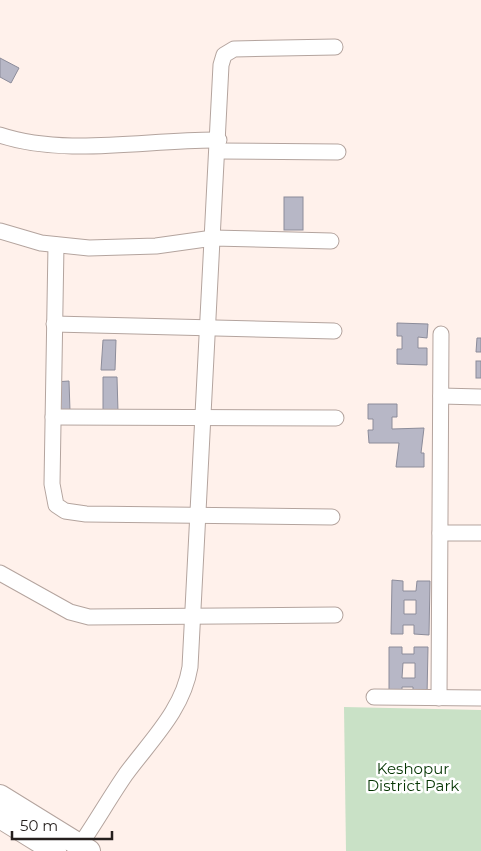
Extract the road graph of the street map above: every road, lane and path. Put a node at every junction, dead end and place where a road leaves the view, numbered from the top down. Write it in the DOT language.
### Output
graph roads {
  1 [pos="335,47"];
  2 [pos="0,135"];
  3 [pos="218,145"];
  4 [pos="338,152"];
  5 [pos="0,231"];
  6 [pos="213,238"];
  7 [pos="331,241"];
  8 [pos="56,245"];
  9 [pos="54,324"];
  10 [pos="209,328"];
  11 [pos="334,331"];
  12 [pos="441,334"];
  13 [pos="441,396"];
  14 [pos="481,397"];
  15 [pos="53,417"];
  16 [pos="336,418"];
  17 [pos="204,419"];
  18 [pos="199,514"];
  19 [pos="332,517"];
  20 [pos="440,532"];
  21 [pos="481,533"];
  22 [pos="0,573"];
  23 [pos="193,615"];
  24 [pos="335,615"];
  25 [pos="374,698"];
  26 [pos="439,698"];
  27 [pos="481,698"];
  28 [pos="0,796"];
  29 [pos="0,817"];
  30 [pos="84,848"];
  31 [pos="55,851"];
  1 -- 3 [label="street"];
  2 -- 3 [label="street"];
  3 -- 4 [label="street"];
  3 -- 6 [label="street"];
  5 -- 8 [label="street"];
  6 -- 7 [label="street"];
  6 -- 8 [label="street"];
  6 -- 10 [label="street"];
  8 -- 9 [label="street"];
  9 -- 10 [label="street"];
  9 -- 15 [label="street"];
  10 -- 11 [label="street"];
  10 -- 17 [label="street"];
  12 -- 13 [label="street"];
  13 -- 14 [label="street"];
  13 -- 20 [label="street"];
  15 -- 17 [label="street"];
  15 -- 18 [label="street"];
  16 -- 17 [label="street"];
  17 -- 18 [label="street"];
  18 -- 19 [label="street"];
  18 -- 23 [label="street"];
  20 -- 21 [label="street"];
  20 -- 26 [label="street"];
  22 -- 23 [label="street"];
  23 -- 24 [label="street"];
  23 -- 30 [label="street"];
  25 -- 26 [label="street"];
  26 -- 27 [label="street"];
  28 -- 30 [label="street"];
  29 -- 31 [label="street"];
}
